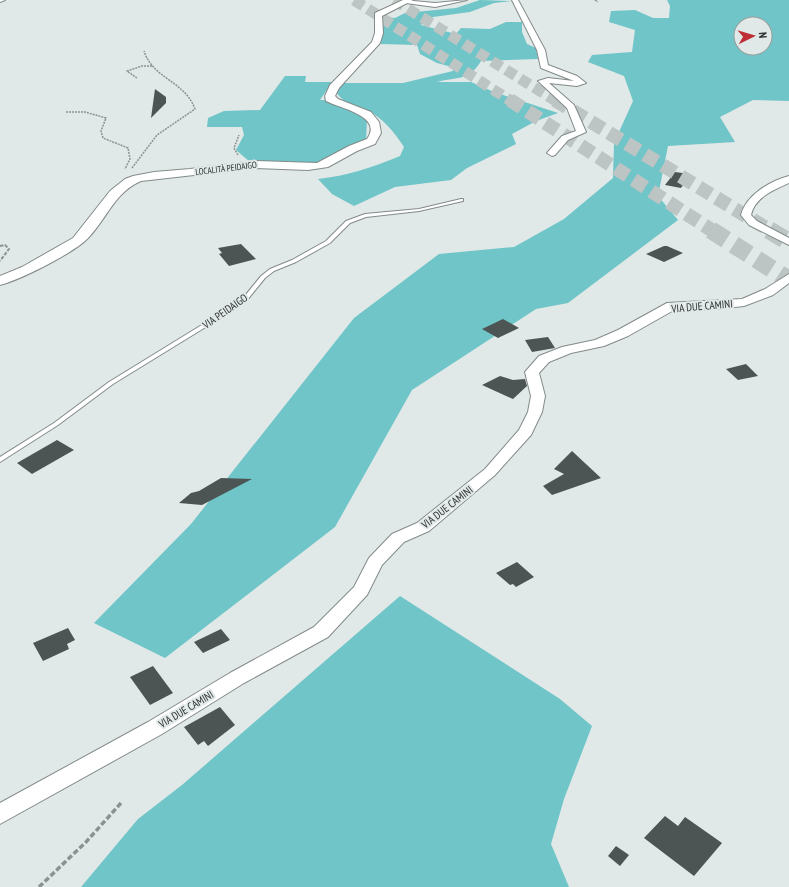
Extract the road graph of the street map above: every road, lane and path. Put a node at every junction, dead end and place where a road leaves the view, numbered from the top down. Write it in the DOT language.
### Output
graph roads {
  1 [pos="464,0"];
  2 [pos="515,0"];
  3 [pos="595,0"];
  4 [pos="407,1"];
  5 [pos="598,2"];
  6 [pos="144,51"];
  7 [pos="153,66"];
  8 [pos="137,78"];
  9 [pos="66,112"];
  10 [pos="239,135"];
  11 [pos="552,153"];
  12 [pos="246,164"];
  13 [pos="131,168"];
  14 [pos="124,170"];
  15 [pos="789,179"];
  16 [pos="461,200"];
  17 [pos="789,242"];
  18 [pos="0,246"];
  19 [pos="0,261"];
  20 [pos="789,278"];
  21 [pos="0,282"];
  22 [pos="0,460"];
  23 [pos="121,803"];
  24 [pos="0,814"];
  25 [pos="39,887"];
  1 -- 4 [label="street"];
  2 -- 11 [label="street"];
  3 -- 5 [label="path"];
  4 -- 12 [label="street, LOCALITÀ PEIDAIGO"];
  6 -- 7 [label="path"];
  7 -- 8 [label="path"];
  7 -- 13 [label="path"];
  9 -- 14 [label="path"];
  10 -- 12 [label="path"];
  12 -- 21 [label="street, LOCALITÀ PEIDAIGO"];
  15 -- 17 [label="street"];
  16 -- 22 [label="lane, VIA PEIDAIGO"];
  18 -- 19 [label="path"];
  20 -- 24 [label="street, VIA DUE CAMINI"];
  23 -- 25 [label="path"];
}
